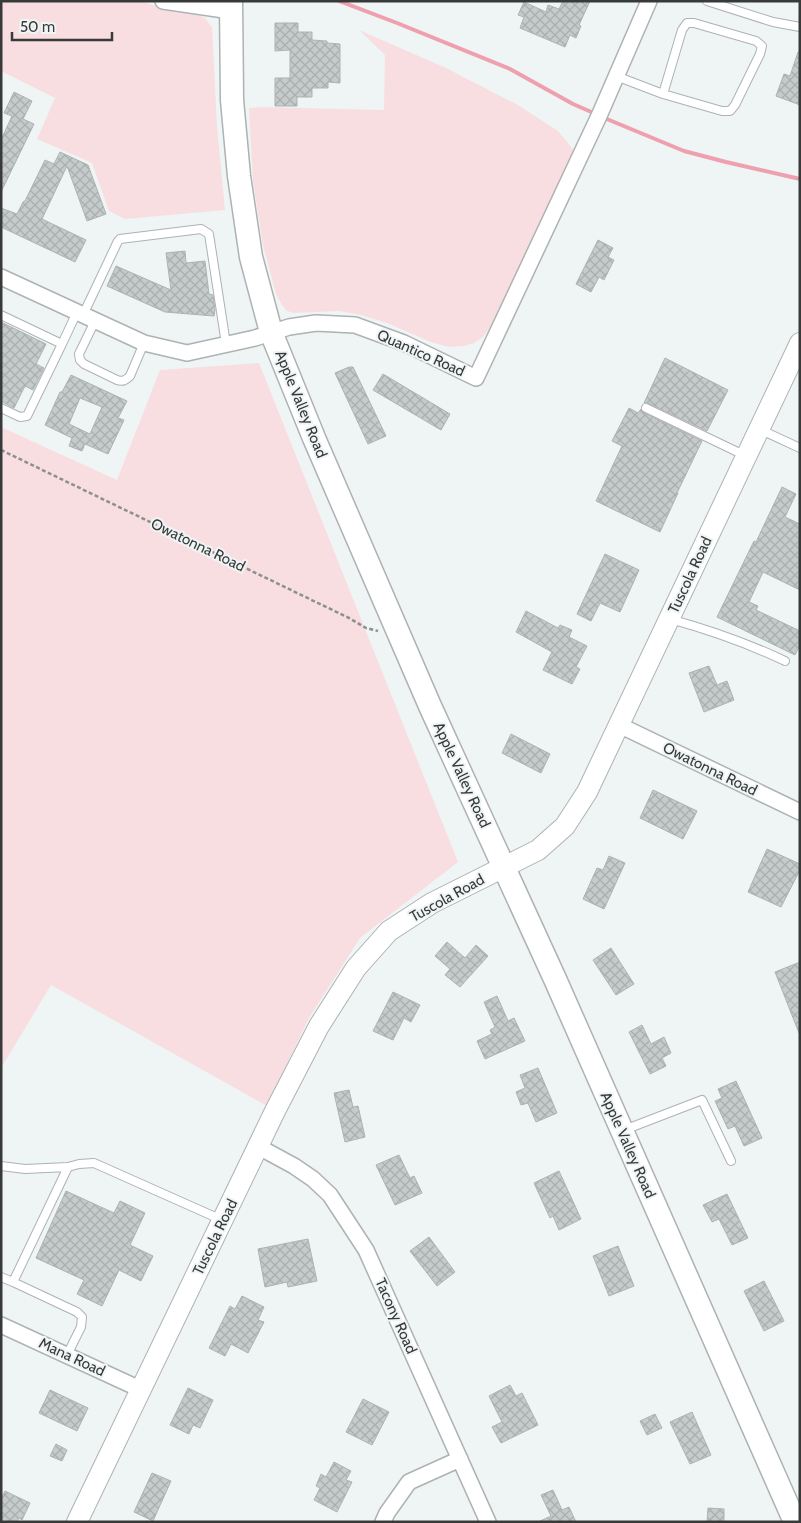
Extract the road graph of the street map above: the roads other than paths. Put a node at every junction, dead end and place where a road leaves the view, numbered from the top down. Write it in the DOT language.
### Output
graph roads {
  1 [pos="163,1"];
  2 [pos="649,1"];
  3 [pos="707,1"];
  4 [pos="231,6"];
  5 [pos="800,28"];
  6 [pos="616,76"];
  7 [pos="662,94"];
  8 [pos="1,277"];
  9 [pos="1,315"];
  10 [pos="85,316"];
  11 [pos="271,332"];
  12 [pos="144,343"];
  13 [pos="800,343"];
  14 [pos="62,344"];
  15 [pos="226,344"];
  16 [pos="1,408"];
  17 [pos="646,408"];
  18 [pos="759,429"];
  19 [pos="800,448"];
  20 [pos="746,456"];
  21 [pos="670,619"];
  22 [pos="785,661"];
  23 [pos="619,725"];
  24 [pos="800,812"];
  25 [pos="505,867"];
  26 [pos="622,1131"];
  27 [pos="258,1147"];
  28 [pos="731,1161"];
  29 [pos="1,1166"];
  30 [pos="68,1167"];
  31 [pos="222,1220"];
  32 [pos="1,1277"];
  33 [pos="13,1282"];
  34 [pos="1,1325"];
  35 [pos="67,1355"];
  36 [pos="142,1390"];
  37 [pos="460,1459"];
  38 [pos="77,1522"];
  39 [pos="383,1522"];
  40 [pos="488,1522"];
  41 [pos="795,1522"];
  1 -- 4 [label="street"];
  2 -- 6 [label="street, Quantico Road"];
  3 -- 5 [label="lane"];
  4 -- 11 [label="main road, Apple Valley Road"];
  6 -- 7 [label="lane"];
  6 -- 11 [label="street, Quantico Road"];
  7 -- 7 [label="lane"];
  8 -- 10 [label="street, Quantico Road"];
  9 -- 14 [label="lane"];
  10 -- 12 [label="street, Quantico Road"];
  10 -- 12 [label="lane"];
  10 -- 14 [label="lane"];
  10 -- 15 [label="lane"];
  11 -- 15 [label="street, Quantico Road"];
  11 -- 25 [label="main road, Apple Valley Road"];
  12 -- 15 [label="street, Quantico Road"];
  13 -- 18 [label="street, Tuscola Road"];
  14 -- 16 [label="lane"];
  17 -- 20 [label="lane"];
  18 -- 19 [label="lane"];
  18 -- 20 [label="street, Tuscola Road"];
  20 -- 21 [label="street, Tuscola Road"];
  21 -- 22 [label="lane"];
  21 -- 23 [label="street, Tuscola Road"];
  23 -- 24 [label="street, Owatonna Road"];
  23 -- 25 [label="street, Tuscola Road"];
  25 -- 26 [label="main road, Apple Valley Road"];
  25 -- 27 [label="street, Tuscola Road"];
  26 -- 28 [label="lane"];
  26 -- 41 [label="main road, Apple Valley Road"];
  27 -- 31 [label="street, Tuscola Road"];
  27 -- 37 [label="street, Tacony Road"];
  29 -- 30 [label="lane"];
  30 -- 31 [label="lane"];
  30 -- 33 [label="lane"];
  31 -- 36 [label="street, Tuscola Road"];
  32 -- 33 [label="lane"];
  33 -- 35 [label="lane"];
  34 -- 35 [label="street, Mana Road"];
  35 -- 36 [label="street, Mana Road"];
  36 -- 38 [label="street, Tuscola Road"];
  37 -- 39 [label="street"];
  37 -- 40 [label="street, Tacony Road"];
}
